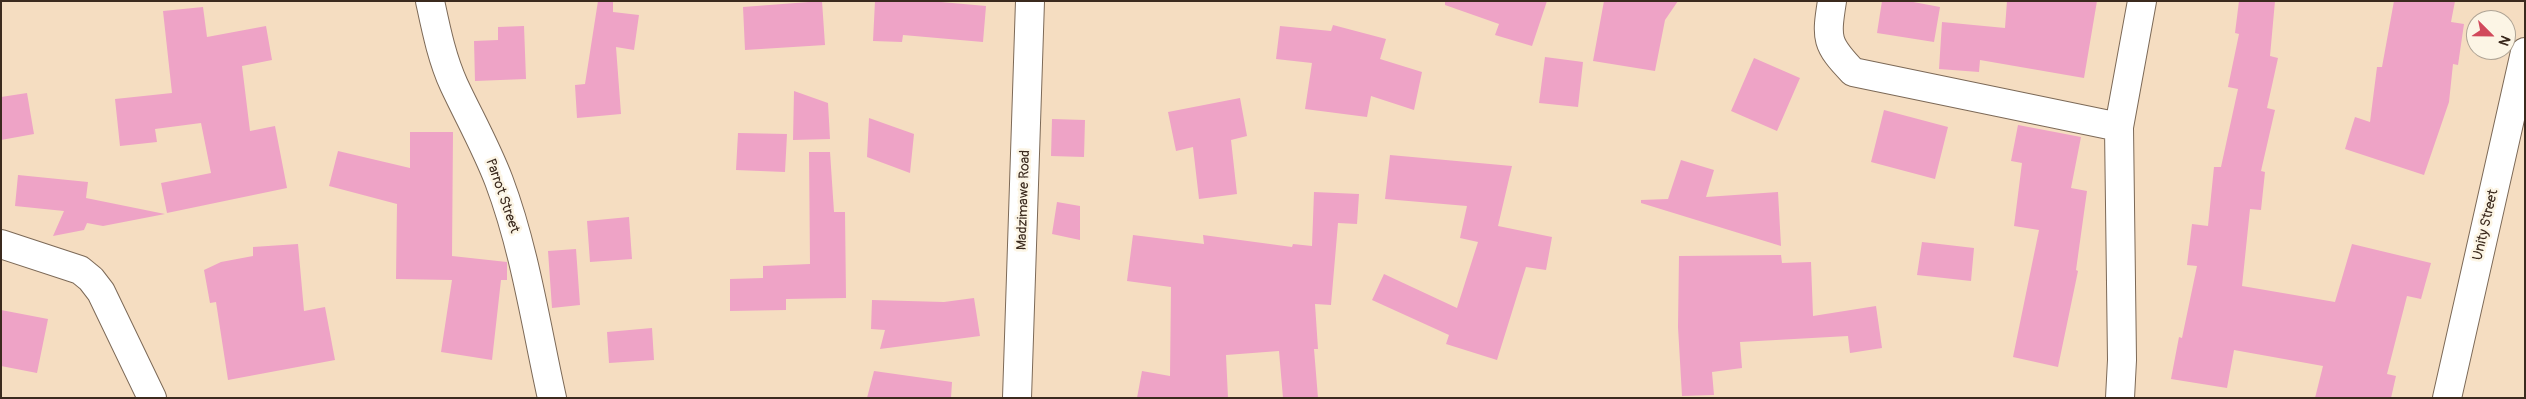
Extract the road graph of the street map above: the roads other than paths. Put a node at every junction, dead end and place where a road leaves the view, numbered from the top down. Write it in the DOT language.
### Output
graph roads {
  1 [pos="430,1"];
  2 [pos="1030,1"];
  3 [pos="1832,1"];
  4 [pos="2142,1"];
  5 [pos="2525,52"];
  6 [pos="2119,127"];
  7 [pos="1,244"];
  8 [pos="152,398"];
  9 [pos="552,398"];
  10 [pos="1017,398"];
  11 [pos="2120,398"];
  12 [pos="2447,398"];
  1 -- 9 [label="street, Parrot Street"];
  2 -- 10 [label="street, Madzimawe Road"];
  3 -- 6 [label="street"];
  4 -- 6 [label="street"];
  5 -- 12 [label="street, Unity Street"];
  6 -- 11 [label="street"];
  7 -- 8 [label="street"];
}
